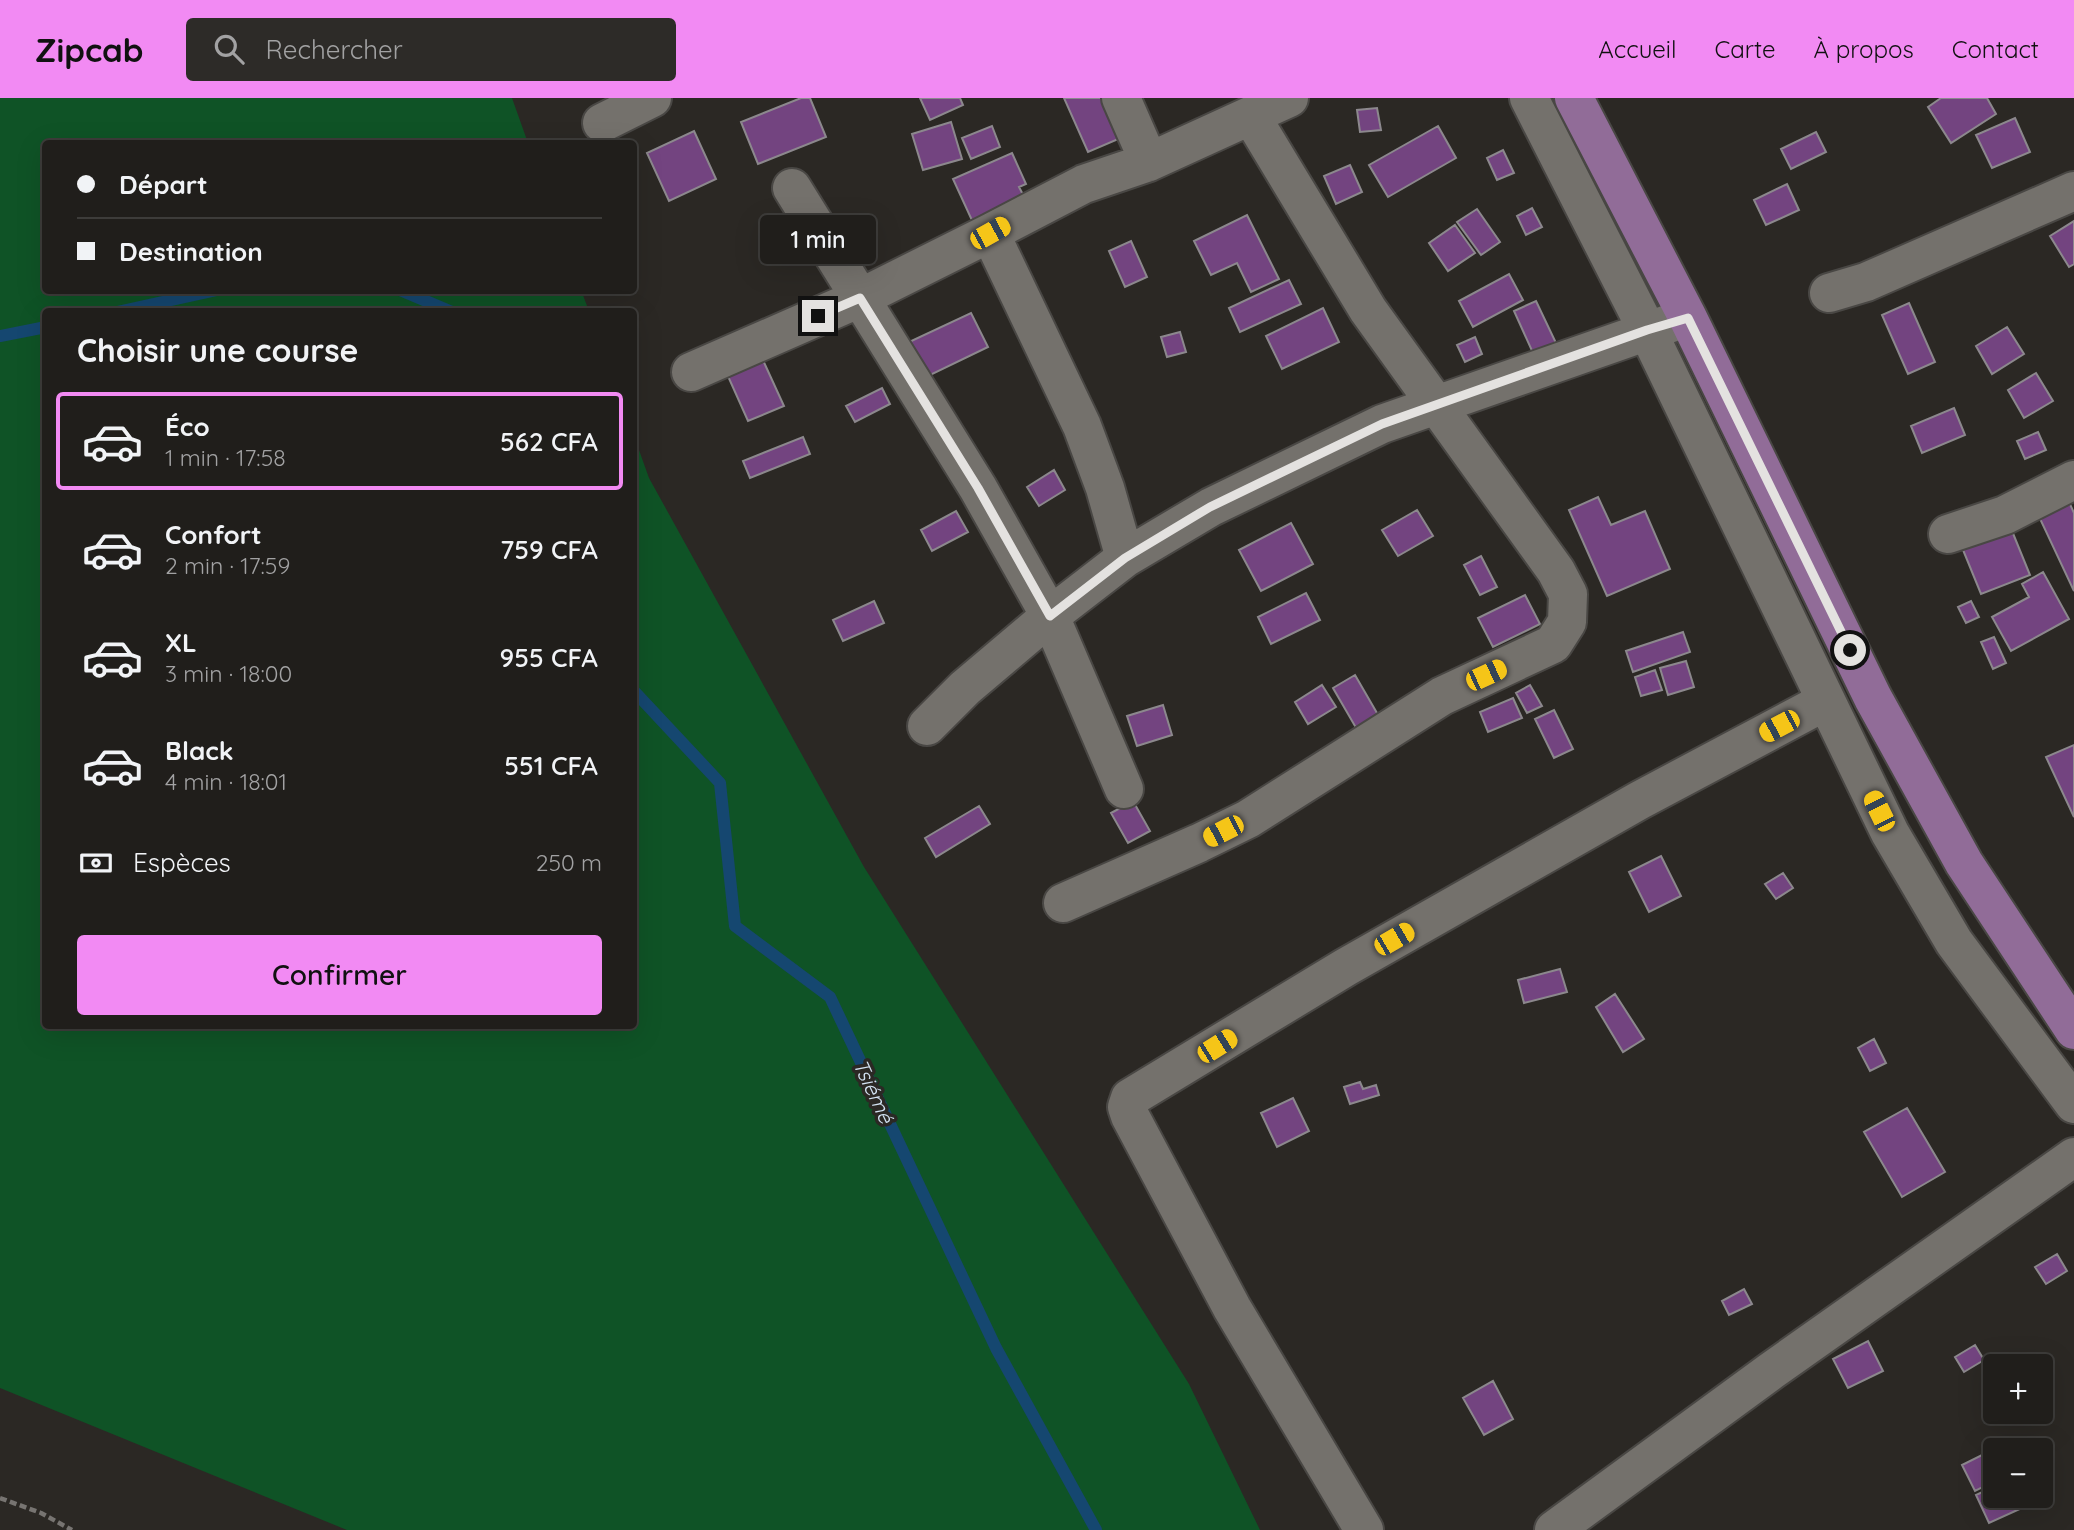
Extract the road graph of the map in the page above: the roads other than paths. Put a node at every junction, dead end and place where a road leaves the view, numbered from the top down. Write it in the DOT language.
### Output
graph roads {
  1 [pos="652,98"];
  2 [pos="1121,98"];
  3 [pos="1289,98"];
  4 [pos="1529,98"];
  5 [pos="1574,98"];
  6 [pos="1251,116"];
  7 [pos="602,122"];
  8 [pos="1149,162"];
  9 [pos="792,188"];
  10 [pos="2074,191"];
  11 [pos="990,233"];
  12 [pos="1829,293"];
  13 [pos="860,298"];
  14 [pos="1688,318"];
  15 [pos="1647,330"];
  16 [pos="691,372"];
  17 [pos="1437,404"];
  18 [pos="2074,480"];
  19 [pos="1948,534"];
  20 [pos="1125,558"];
  21 [pos="1050,616"];
  22 [pos="1826,701"];
  23 [pos="927,726"];
  24 [pos="1124,789"];
  25 [pos="1063,903"];
  26 [pos="2074,1030"];
  27 [pos="2074,1104"];
  28 [pos="2074,1157"];
  29 [pos="1364,1530"];
  30 [pos="1554,1530"];
  1 -- 7 [label="street"];
  2 -- 8 [label="street"];
  3 -- 6 [label="street"];
  4 -- 15 [label="street"];
  5 -- 14 [label="main road"];
  6 -- 8 [label="street"];
  6 -- 17 [label="street"];
  8 -- 11 [label="street"];
  9 -- 13 [label="street"];
  10 -- 12 [label="street"];
  11 -- 13 [label="street"];
  11 -- 20 [label="street"];
  13 -- 16 [label="street"];
  13 -- 21 [label="street"];
  14 -- 15 [label="street"];
  14 -- 26 [label="main road"];
  15 -- 17 [label="street"];
  15 -- 22 [label="street"];
  17 -- 20 [label="street"];
  17 -- 25 [label="street"];
  18 -- 19 [label="street"];
  20 -- 21 [label="street"];
  21 -- 23 [label="street"];
  21 -- 24 [label="street"];
  22 -- 27 [label="street"];
  22 -- 29 [label="street"];
  28 -- 30 [label="street"];
}
